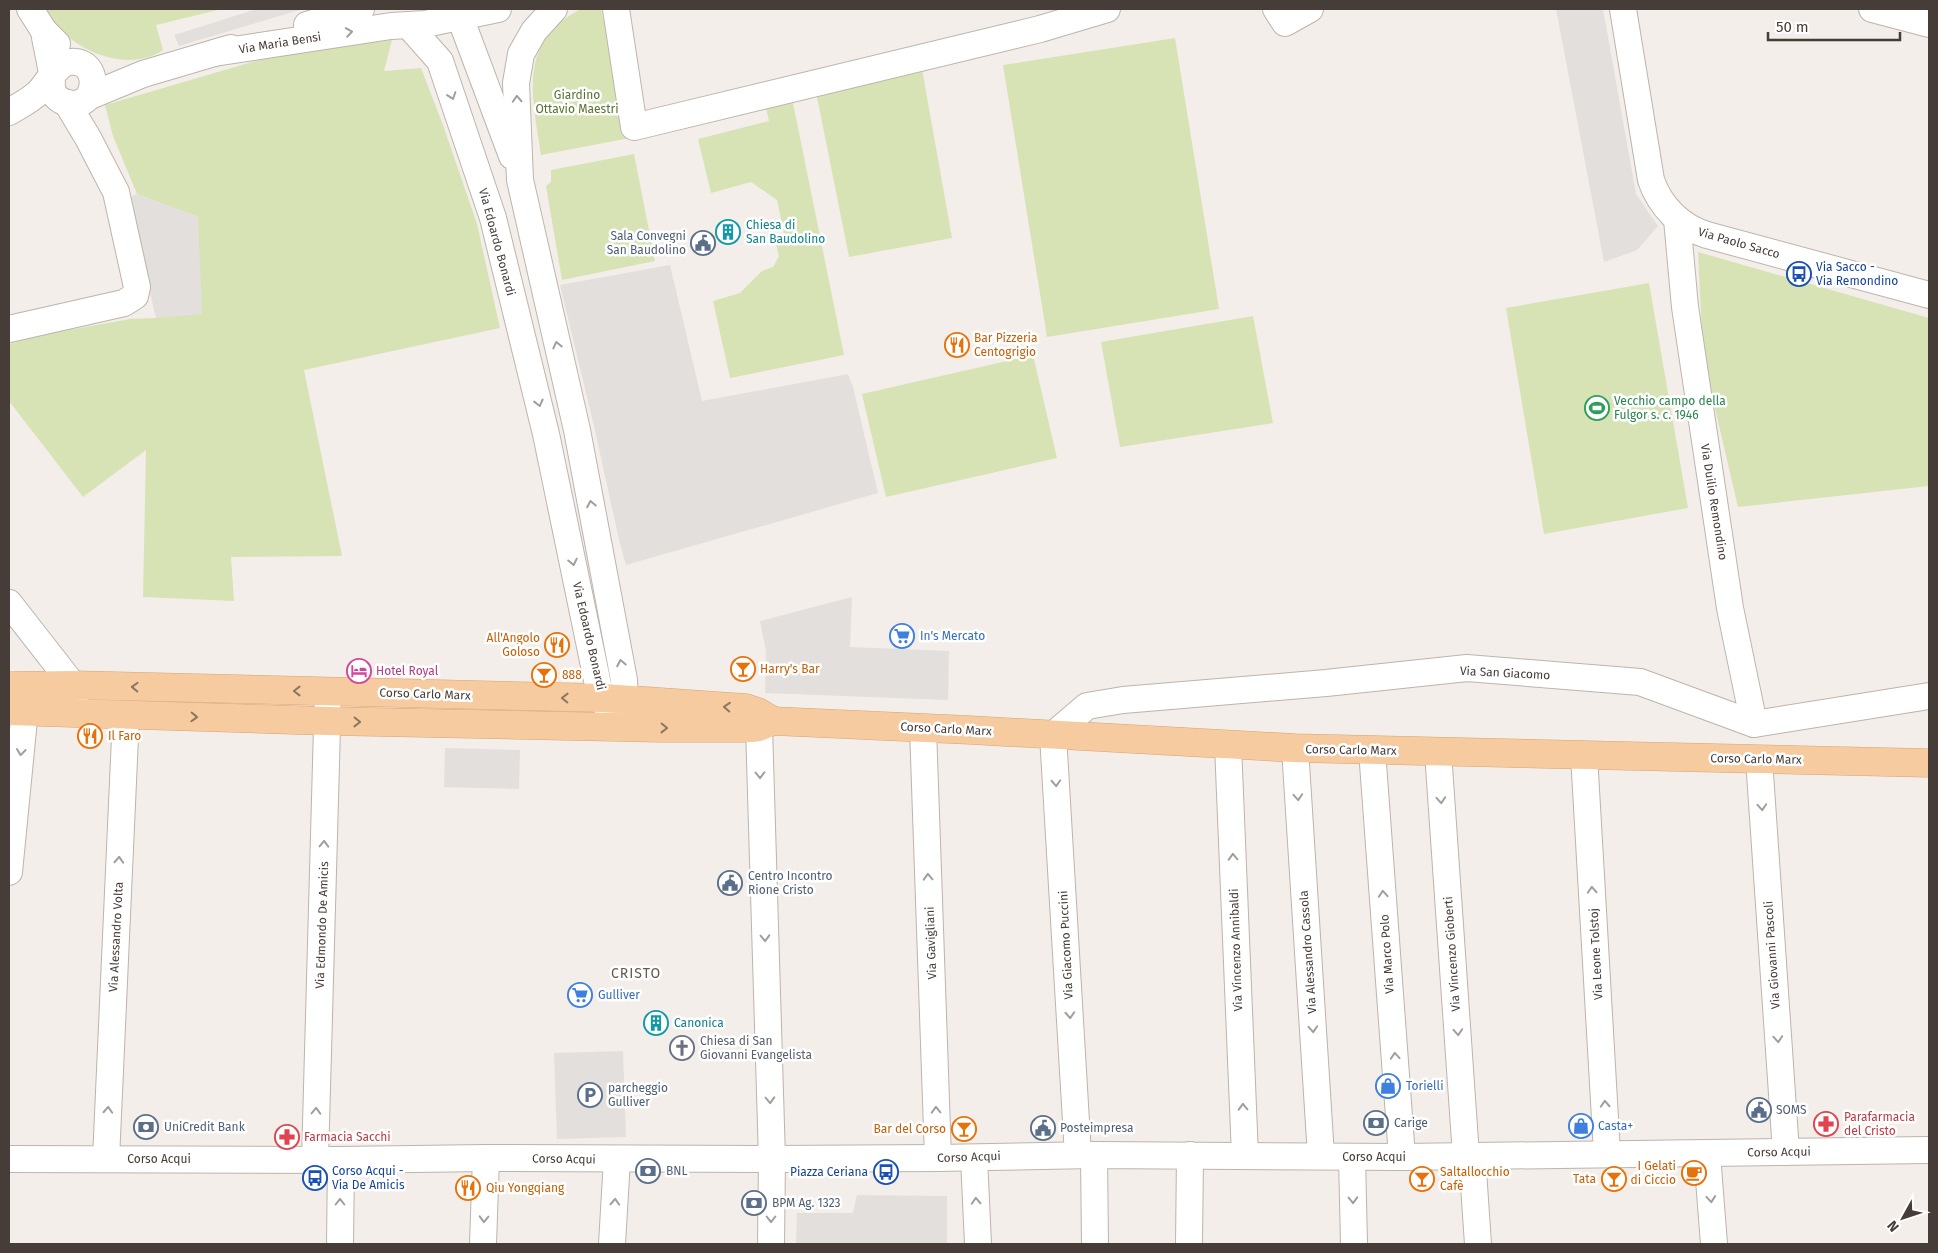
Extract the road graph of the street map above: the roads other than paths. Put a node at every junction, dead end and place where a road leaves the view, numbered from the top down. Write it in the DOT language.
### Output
graph roads {
  1 [pos="30,9"];
  2 [pos="361,9"];
  3 [pos="498,9"];
  4 [pos="554,9"];
  5 [pos="616,9"];
  6 [pos="1107,9"];
  7 [pos="1276,9"];
  8 [pos="1310,9"];
  9 [pos="1623,9"];
  10 [pos="1872,9"];
  11 [pos="459,13"];
  12 [pos="420,20"];
  13 [pos="1929,24"];
  14 [pos="44,31"];
  15 [pos="214,53"];
  16 [pos="80,64"];
  17 [pos="143,74"];
  18 [pos="52,77"];
  19 [pos="82,99"];
  20 [pos="9,112"];
  21 [pos="9,123"];
  22 [pos="520,180"];
  23 [pos="1677,219"];
  24 [pos="1929,295"];
  25 [pos="9,329"];
  26 [pos="9,603"];
  27 [pos="73,685"];
  28 [pos="328,691"];
  29 [pos="1929,696"];
  30 [pos="17,699"];
  31 [pos="614,699"];
  32 [pos="75,713"];
  33 [pos="126,715"];
  34 [pos="328,721"];
  35 [pos="766,724"];
  36 [pos="1754,724"];
  37 [pos="615,727"];
  38 [pos="923,728"];
  39 [pos="1053,735"];
  40 [pos="1228,745"];
  41 [pos="1295,748"];
  42 [pos="1372,750"];
  43 [pos="1438,752"];
  44 [pos="1584,755"];
  45 [pos="1759,759"];
  46 [pos="1929,762"];
  47 [pos="9,872"];
  48 [pos="1929,1150"];
  49 [pos="1786,1152"];
  50 [pos="1608,1153"];
  51 [pos="1707,1154"];
  52 [pos="1086,1155"];
  53 [pos="1190,1155"];
  54 [pos="1245,1156"];
  55 [pos="1321,1156"];
  56 [pos="1469,1156"];
  57 [pos="1352,1157"];
  58 [pos="1402,1157"];
  59 [pos="486,1158"];
  60 [pos="938,1158"];
  61 [pos="974,1158"];
  62 [pos="9,1159"];
  63 [pos="106,1159"];
  64 [pos="617,1159"];
  65 [pos="772,1159"];
  66 [pos="315,1160"];
  67 [pos="341,1160"];
  68 [pos="340,1244"];
  69 [pos="483,1244"];
  70 [pos="612,1244"];
  71 [pos="771,1244"];
  72 [pos="978,1244"];
  73 [pos="1095,1244"];
  74 [pos="1189,1244"];
  75 [pos="1354,1244"];
  76 [pos="1478,1244"];
  77 [pos="1714,1244"];
  1 -- 14 [label="street"];
  2 -- 15 [label="street, Via Maria Bensi"];
  3 -- 11 [label="street, Via Maria Bensi"];
  22 -- 4 [label="street, Via Edoardo Bonardi, one-way"];
  5 -- 6 [label="street"];
  7 -- 8 [label="street"];
  9 -- 23 [label="street, Via Paolo Sacco"];
  10 -- 13 [label="street"];
  11 -- 12 [label="street, Via Maria Bensi"];
  11 -- 22 [label="street, Via Edoardo Bonardi"];
  15 -- 12 [label="street, Via Maria Bensi, one-way"];
  12 -- 31 [label="street, Via Edoardo Bonardi, one-way"];
  14 -- 16 [label="street"];
  14 -- 18 [label="street"];
  15 -- 17 [label="street"];
  16 -- 17 [label="street"];
  16 -- 18 [label="street"];
  16 -- 19 [label="street"];
  17 -- 19 [label="street"];
  18 -- 19 [label="street"];
  18 -- 20 [label="street"];
  19 -- 21 [label="street"];
  19 -- 25 [label="street"];
  31 -- 22 [label="street, Via Edoardo Bonardi, one-way"];
  23 -- 24 [label="street, Via Paolo Sacco"];
  23 -- 36 [label="street, Via Duilio Remondino"];
  26 -- 27 [label="street"];
  28 -- 27 [label="main road, Corso Carlo Marx, one-way"];
  27 -- 30 [label="main road, Corso Carlo Marx"];
  27 -- 32 [label="street"];
  31 -- 28 [label="main road, Corso Carlo Marx, one-way"];
  28 -- 34 [label="street, Via Edmondo De Amicis"];
  29 -- 36 [label="street, Via San Giacomo"];
  30 -- 32 [label="main road, Corso Carlo Marx"];
  30 -- 47 [label="street, one-way"];
  35 -- 31 [label="main road, Corso Carlo Marx, one-way"];
  31 -- 37 [label="street, Via Edoardo Bonardi"];
  32 -- 33 [label="main road, Corso Carlo Marx"];
  33 -- 34 [label="main road, Corso Carlo Marx, one-way"];
  63 -- 33 [label="street, Via Alessandro Volta, one-way"];
  34 -- 37 [label="main road, Corso Carlo Marx, one-way"];
  66 -- 34 [label="street, Via Edmondo De Amicis, one-way"];
  37 -- 35 [label="main road, Corso Carlo Marx, one-way"];
  35 -- 38 [label="main road, Corso Carlo Marx"];
  35 -- 65 [label="street, one-way"];
  36 -- 39 [label="street, Via San Giacomo"];
  38 -- 39 [label="main road, Corso Carlo Marx"];
  60 -- 38 [label="street, Via Gavigliani, one-way"];
  39 -- 40 [label="main road, Corso Carlo Marx"];
  39 -- 52 [label="street, Via Giacomo Puccini, one-way"];
  40 -- 41 [label="main road, Corso Carlo Marx"];
  54 -- 40 [label="street, Via Vincenzo Annibaldi, one-way"];
  41 -- 42 [label="main road, Corso Carlo Marx"];
  41 -- 55 [label="street, Via Alessandro Cassola, one-way"];
  42 -- 43 [label="main road, Corso Carlo Marx"];
  58 -- 42 [label="street, Via Marco Polo, one-way"];
  43 -- 44 [label="main road, Corso Carlo Marx"];
  43 -- 56 [label="street, Via Vincenzo Gioberti, one-way"];
  44 -- 45 [label="main road, Corso Carlo Marx"];
  50 -- 44 [label="street, Via Leone Tolstoj, one-way"];
  45 -- 46 [label="main road, Corso Carlo Marx"];
  45 -- 49 [label="street, Via Giovanni Pascoli, one-way"];
  48 -- 49 [label="street, Corso Acqui"];
  49 -- 51 [label="street, Corso Acqui"];
  50 -- 51 [label="street, Corso Acqui"];
  50 -- 56 [label="street, Corso Acqui"];
  51 -- 77 [label="street, one-way"];
  52 -- 53 [label="street, Corso Acqui"];
  52 -- 61 [label="street, Corso Acqui"];
  52 -- 73 [label="street, Via Giacomo Puccini"];
  53 -- 54 [label="street, Corso Acqui"];
  53 -- 74 [label="street"];
  54 -- 55 [label="street, Corso Acqui"];
  55 -- 57 [label="street, Corso Acqui"];
  56 -- 58 [label="street, Corso Acqui"];
  56 -- 76 [label="street, Via Vincenzo Gioberti"];
  57 -- 58 [label="street, Corso Acqui"];
  57 -- 75 [label="street, one-way"];
  59 -- 64 [label="street, Corso Acqui"];
  59 -- 67 [label="street, Corso Acqui"];
  59 -- 69 [label="street, one-way"];
  60 -- 61 [label="street, Corso Acqui"];
  60 -- 65 [label="street, Corso Acqui"];
  72 -- 61 [label="street, one-way"];
  62 -- 63 [label="street, Corso Acqui"];
  63 -- 66 [label="street, Corso Acqui"];
  64 -- 65 [label="street, Corso Acqui"];
  70 -- 64 [label="street, one-way"];
  65 -- 71 [label="street, one-way"];
  66 -- 67 [label="street, Corso Acqui"];
  68 -- 67 [label="street, one-way"];
}
